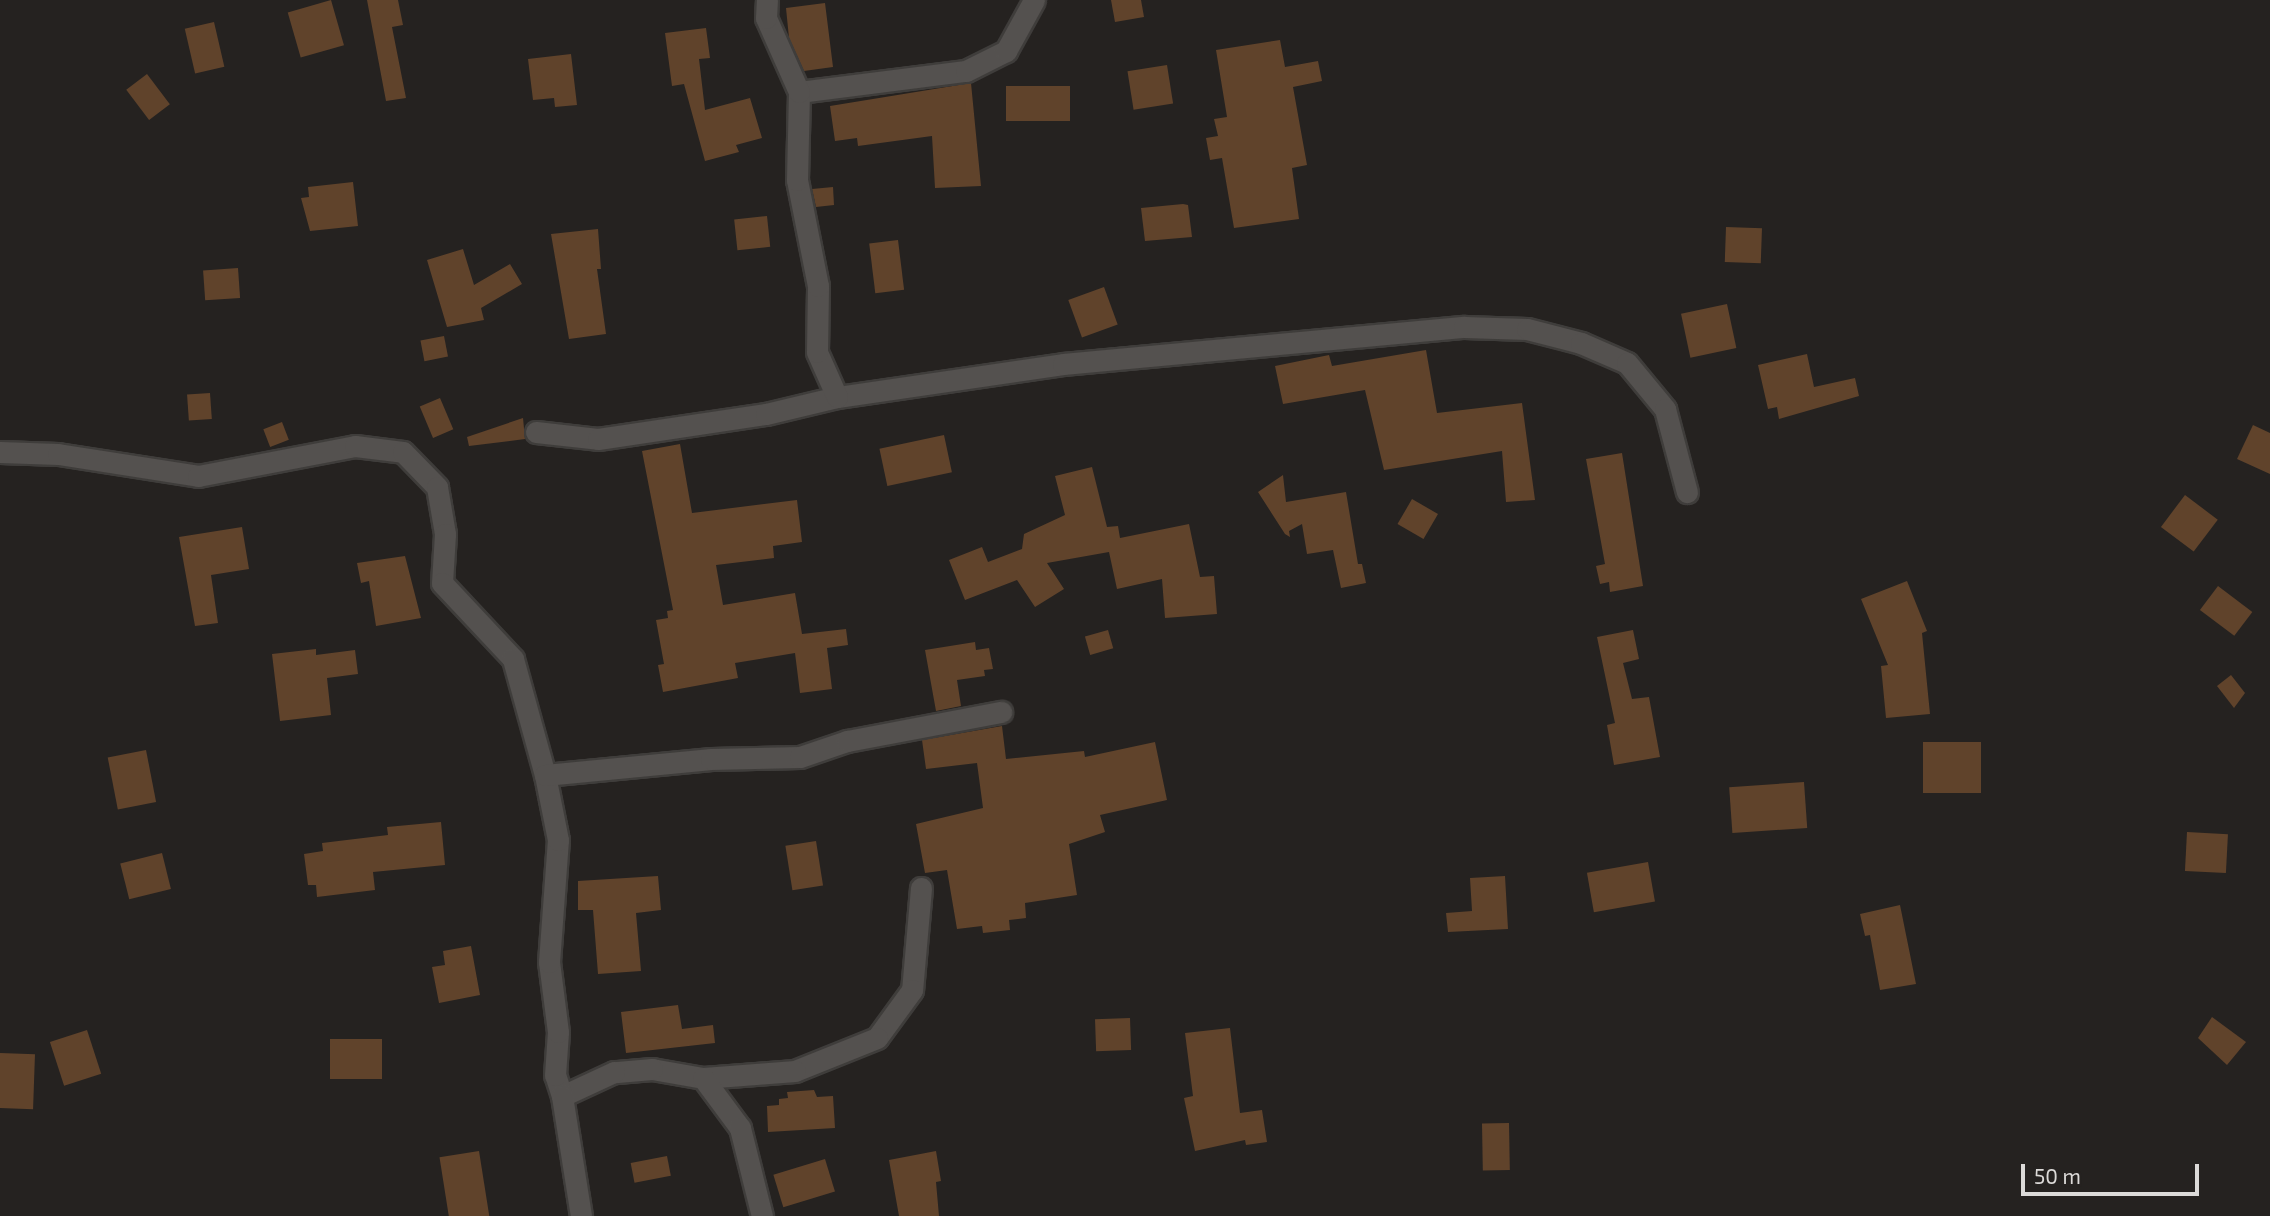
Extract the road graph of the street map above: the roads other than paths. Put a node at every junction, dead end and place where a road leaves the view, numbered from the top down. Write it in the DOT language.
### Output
graph roads {
  1 [pos="767,0"];
  2 [pos="1034,0"];
  3 [pos="799,92"];
  4 [pos="837,397"];
  5 [pos="536,432"];
  6 [pos="0,452"];
  7 [pos="1687,492"];
  8 [pos="1001,712"];
  9 [pos="545,775"];
  10 [pos="921,888"];
  11 [pos="703,1078"];
  12 [pos="562,1096"];
  13 [pos="581,1216"];
  14 [pos="762,1216"];
  1 -- 3 [label="street"];
  2 -- 3 [label="street"];
  3 -- 4 [label="street"];
  4 -- 5 [label="street"];
  4 -- 7 [label="street"];
  6 -- 9 [label="street"];
  8 -- 9 [label="street"];
  9 -- 12 [label="street"];
  10 -- 11 [label="street"];
  11 -- 12 [label="street"];
  11 -- 14 [label="street"];
  12 -- 13 [label="street"];
}
